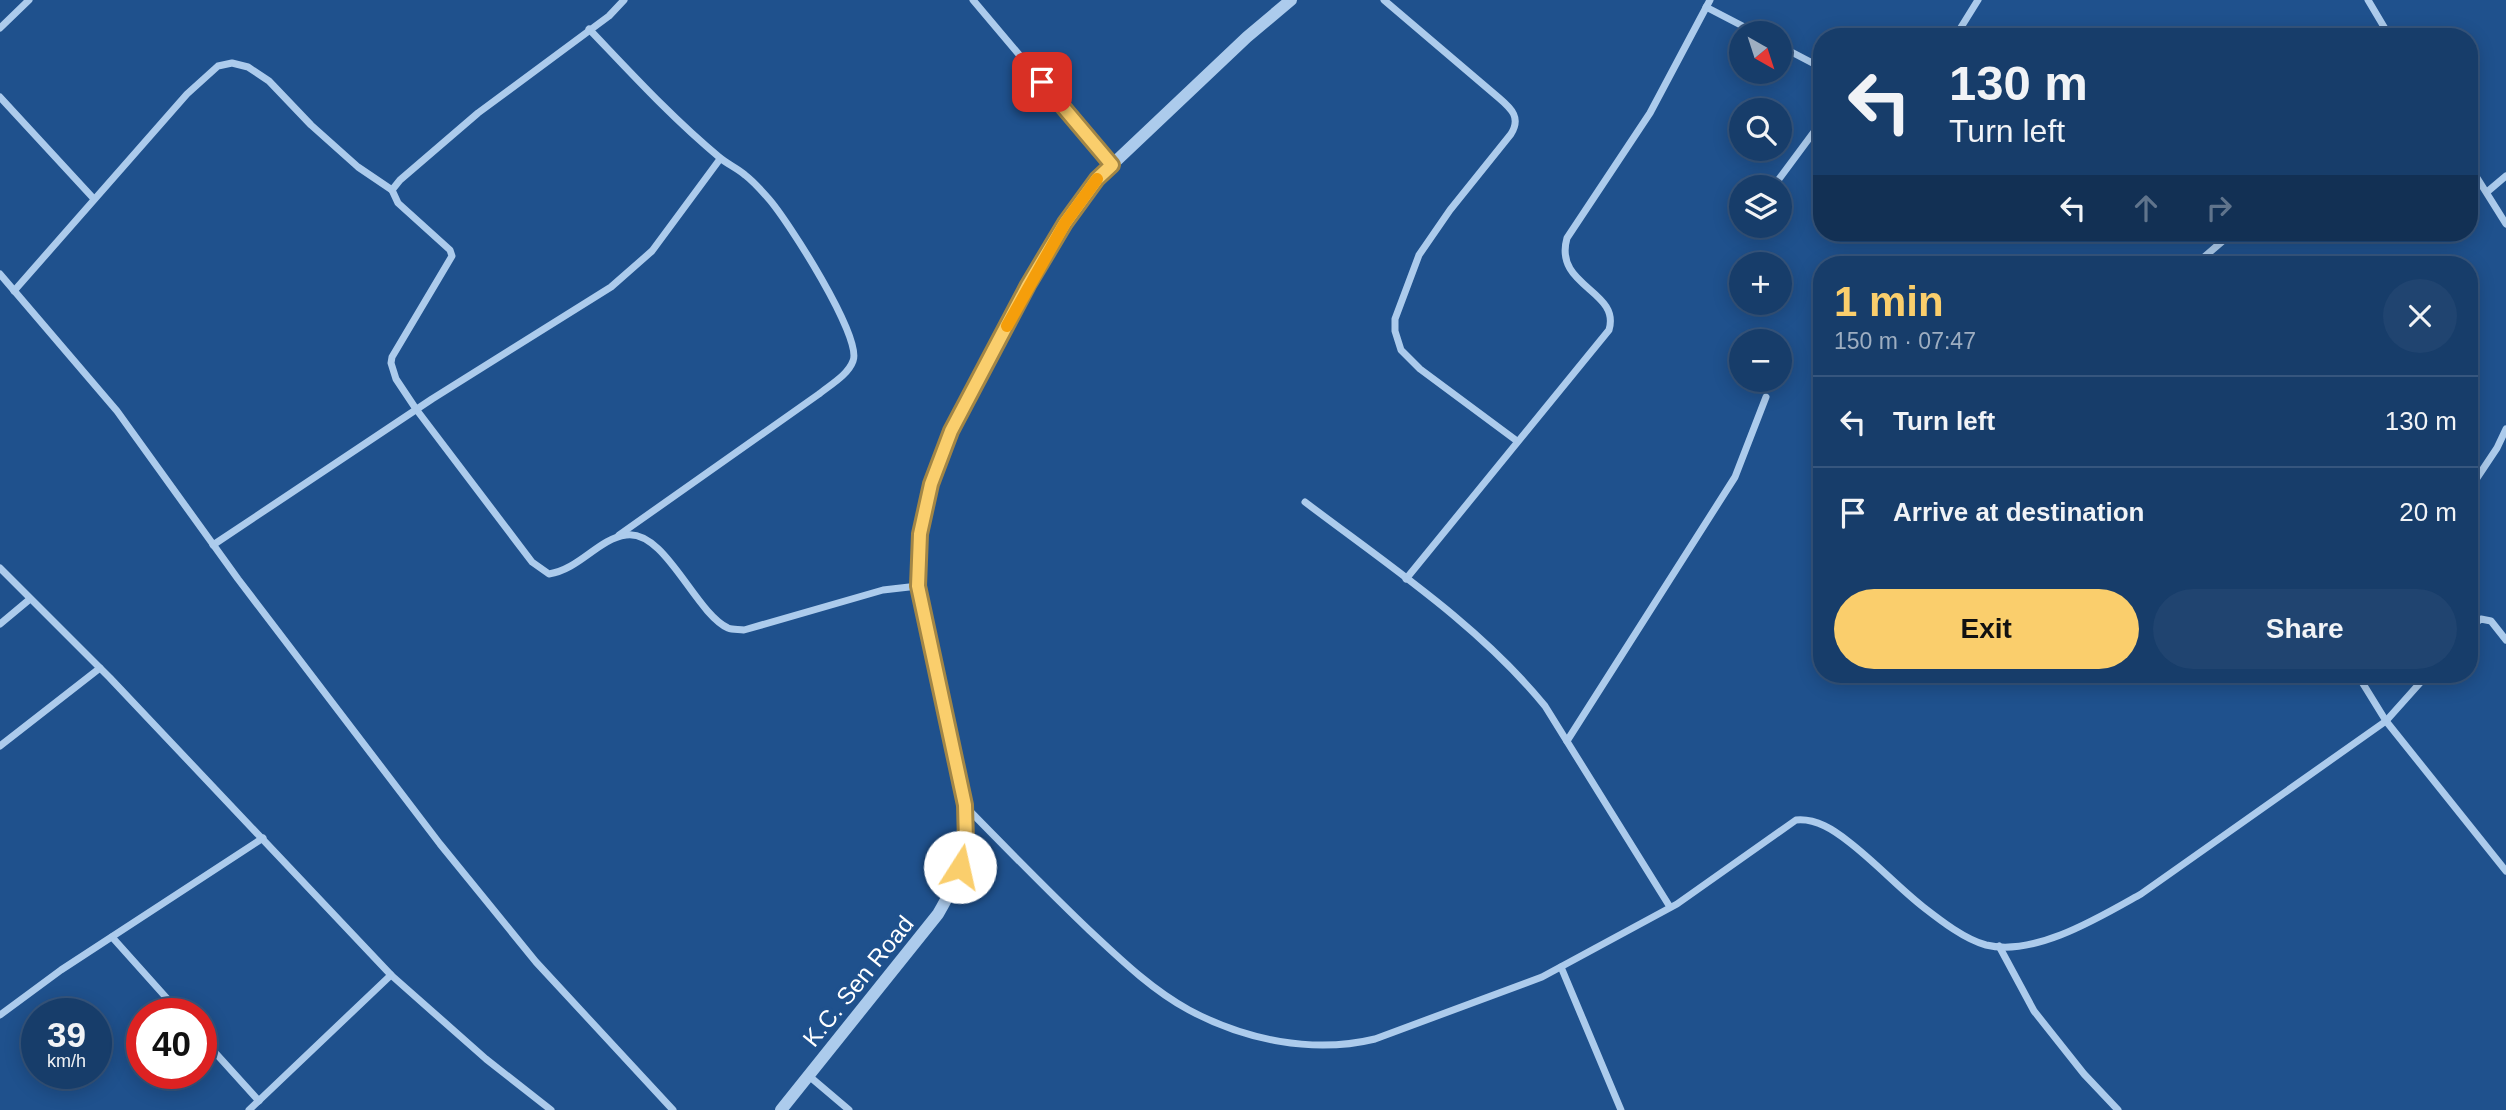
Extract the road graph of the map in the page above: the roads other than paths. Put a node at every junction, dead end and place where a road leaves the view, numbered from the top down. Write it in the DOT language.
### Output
graph roads {
  1 [pos="29,0"];
  2 [pos="624,0"];
  3 [pos="974,0"];
  4 [pos="1291,0"];
  5 [pos="1384,0"];
  6 [pos="1978,0"];
  7 [pos="2368,0"];
  8 [pos="1708,4"];
  9 [pos="1736,21"];
  10 [pos="0,28"];
  11 [pos="1961,28"];
  12 [pos="2385,28"];
  13 [pos="589,29"];
  14 [pos="1792,52"];
  15 [pos="1813,63"];
  16 [pos="0,97"];
  17 [pos="1813,133"];
  18 [pos="720,159"];
  19 [pos="1112,165"];
  20 [pos="1782,175"];
  21 [pos="2506,177"];
  22 [pos="2478,178"];
  23 [pos="392,190"];
  24 [pos="2487,192"];
  25 [pos="94,199"];
  26 [pos="2506,224"];
  27 [pos="2222,242"];
  28 [pos="2205,256"];
  29 [pos="0,274"];
  30 [pos="14,290"];
  31 [pos="1766,397"];
  32 [pos="416,409"];
  33 [pos="2506,430"];
  34 [pos="1517,441"];
  35 [pos="2478,476"];
  36 [pos="1305,502"];
  37 [pos="616,537"];
  38 [pos="213,545"];
  39 [pos="0,568"];
  40 [pos="1406,579"];
  41 [pos="918,586"];
  42 [pos="30,599"];
  43 [pos="2478,621"];
  44 [pos="0,624"];
  45 [pos="2506,640"];
  46 [pos="100,668"];
  47 [pos="2363,683"];
  48 [pos="2420,683"];
  49 [pos="2386,721"];
  50 [pos="1567,741"];
  51 [pos="0,746"];
  52 [pos="965,805"];
  53 [pos="263,838"];
  54 [pos="2506,871"];
  55 [pos="1670,907"];
  56 [pos="112,937"];
  57 [pos="1999,946"];
  58 [pos="1561,967"];
  59 [pos="391,975"];
  60 [pos="167,998"];
  61 [pos="0,1015"];
  62 [pos="217,1055"];
  63 [pos="809,1076"];
  64 [pos="259,1101"];
  65 [pos="249,1110"];
  66 [pos="551,1110"];
  67 [pos="673,1110"];
  68 [pos="780,1110"];
  69 [pos="849,1110"];
  70 [pos="1621,1110"];
  71 [pos="2119,1110"];
  1 -- 10 [label="street"];
  2 -- 13 [label="street"];
  3 -- 19 [label="street"];
  4 -- 19 [label="street, K.C. Sen Road"];
  5 -- 34 [label="street"];
  6 -- 11 [label="street"];
  7 -- 12 [label="street"];
  8 -- 9 [label="street"];
  8 -- 34 [label="street"];
  13 -- 18 [label="street"];
  13 -- 23 [label="street"];
  14 -- 15 [label="street"];
  16 -- 25 [label="street"];
  17 -- 20 [label="street"];
  18 -- 32 [label="street"];
  18 -- 37 [label="street"];
  19 -- 41 [label="street, K.C. Sen Road"];
  21 -- 24 [label="street"];
  22 -- 24 [label="street"];
  23 -- 25 [label="street"];
  23 -- 32 [label="street"];
  24 -- 26 [label="street"];
  25 -- 30 [label="street"];
  27 -- 28 [label="street"];
  29 -- 30 [label="street"];
  30 -- 38 [label="street"];
  31 -- 50 [label="street"];
  32 -- 37 [label="street"];
  32 -- 38 [label="street"];
  33 -- 35 [label="street"];
  34 -- 40 [label="street"];
  36 -- 40 [label="street"];
  37 -- 41 [label="street"];
  38 -- 67 [label="street"];
  39 -- 42 [label="street"];
  40 -- 50 [label="street"];
  41 -- 52 [label="street, K.C. Sen Road"];
  42 -- 44 [label="street"];
  42 -- 46 [label="street"];
  43 -- 45 [label="street"];
  46 -- 51 [label="street"];
  46 -- 53 [label="street"];
  47 -- 49 [label="street"];
  48 -- 49 [label="street"];
  49 -- 54 [label="street"];
  49 -- 57 [label="street"];
  50 -- 55 [label="street"];
  52 -- 58 [label="street"];
  52 -- 63 [label="street, K.C. Sen Road"];
  53 -- 56 [label="street"];
  53 -- 59 [label="street"];
  55 -- 57 [label="street"];
  55 -- 58 [label="street"];
  56 -- 60 [label="street"];
  56 -- 61 [label="street"];
  57 -- 71 [label="street"];
  58 -- 70 [label="street"];
  59 -- 64 [label="street"];
  59 -- 66 [label="street"];
  62 -- 64 [label="street"];
  63 -- 68 [label="street, K.C. Sen Road"];
  63 -- 69 [label="street"];
  64 -- 65 [label="street"];
}
